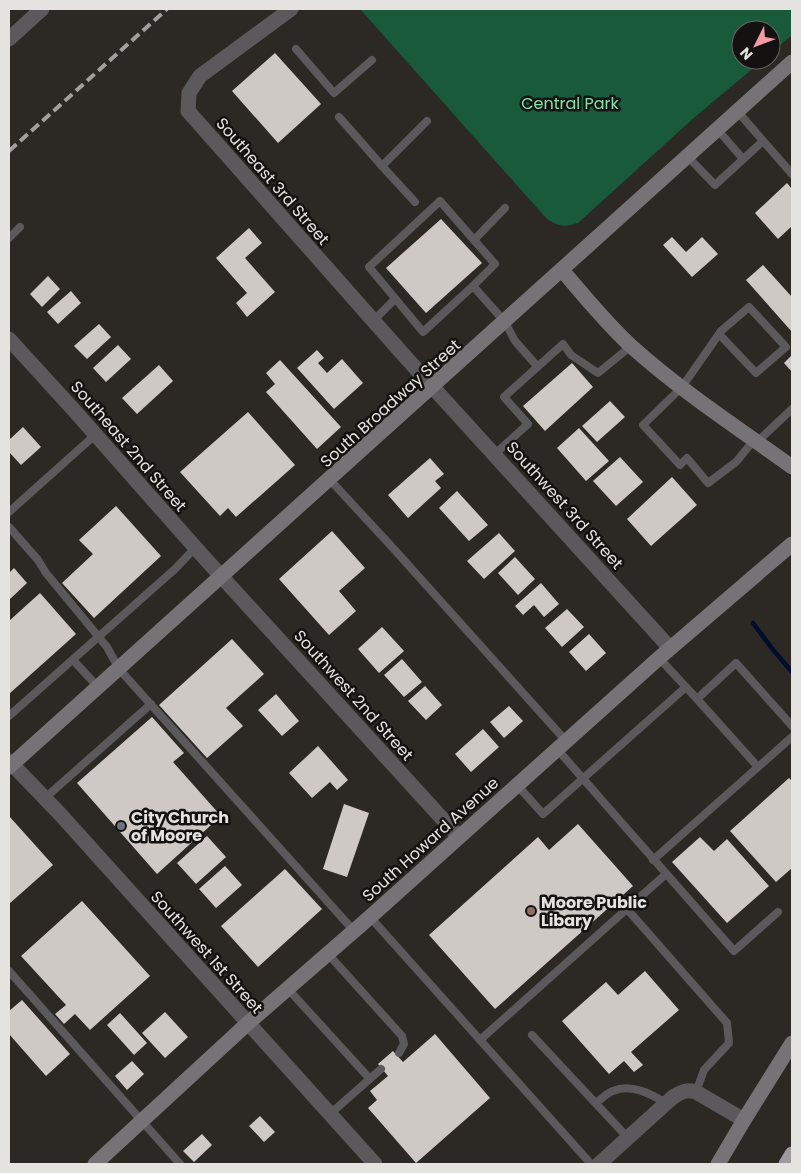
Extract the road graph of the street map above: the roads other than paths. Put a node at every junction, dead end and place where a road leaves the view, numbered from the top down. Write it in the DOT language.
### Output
graph roads {
  1 [pos="42,9"];
  2 [pos="291,9"];
  3 [pos="9,39"];
  4 [pos="296,49"];
  5 [pos="372,60"];
  6 [pos="792,62"];
  7 [pos="738,112"];
  8 [pos="339,117"];
  9 [pos="427,122"];
  10 [pos="718,130"];
  11 [pos="763,141"];
  12 [pos="688,157"];
  13 [pos="743,159"];
  14 [pos="382,166"];
  15 [pos="792,174"];
  16 [pos="415,202"];
  17 [pos="505,208"];
  18 [pos="20,227"];
  19 [pos="9,238"];
  20 [pos="474,240"];
  21 [pos="562,270"];
  22 [pos="473,286"];
  23 [pos="395,299"];
  24 [pos="373,321"];
  25 [pos="505,322"];
  26 [pos="719,334"];
  27 [pos="9,340"];
  28 [pos="631,346"];
  29 [pos="538,366"];
  30 [pos="433,387"];
  31 [pos="682,387"];
  32 [pos="792,409"];
  33 [pos="96,435"];
  34 [pos="755,441"];
  35 [pos="495,454"];
  36 [pos="792,467"];
  37 [pos="330,480"];
  38 [pos="9,512"];
  39 [pos="9,527"];
  40 [pos="792,544"];
  41 [pos="195,548"];
  42 [pos="222,576"];
  43 [pos="98,637"];
  44 [pos="665,653"];
  45 [pos="73,660"];
  46 [pos="119,669"];
  47 [pos="98,687"];
  48 [pos="686,687"];
  49 [pos="697,699"];
  50 [pos="151,704"];
  51 [pos="9,716"];
  52 [pos="792,726"];
  53 [pos="792,737"];
  54 [pos="561,745"];
  55 [pos="10,764"];
  56 [pos="758,767"];
  57 [pos="582,778"];
  58 [pos="517,785"];
  59 [pos="45,798"];
  60 [pos="459,837"];
  61 [pos="653,860"];
  62 [pos="666,874"];
  63 [pos="627,909"];
  64 [pos="778,912"];
  65 [pos="370,917"];
  66 [pos="354,931"];
  67 [pos="328,954"];
  68 [pos="9,971"];
  69 [pos="288,989"];
  70 [pos="247,1024"];
  71 [pos="532,1035"];
  72 [pos="480,1040"];
  73 [pos="792,1043"];
  74 [pos="399,1053"];
  75 [pos="381,1069"];
  76 [pos="370,1079"];
  77 [pos="696,1092"];
  78 [pos="596,1102"];
  79 [pos="666,1104"];
  80 [pos="330,1114"];
  81 [pos="744,1120"];
  82 [pos="142,1122"];
  83 [pos="628,1138"];
  84 [pos="792,1154"];
  85 [pos="95,1164"];
  86 [pos="180,1164"];
  87 [pos="375,1164"];
  88 [pos="591,1164"];
  89 [pos="599,1164"];
  90 [pos="718,1164"];
  91 [pos="786,1164"];
  1 -- 3 [label="street"];
  2 -- 24 [label="street, Southeast 3rd Street"];
  4 -- 5 [label="lane"];
  6 -- 7 [label="main road, South Broadway Street"];
  7 -- 10 [label="main road, South Broadway Street"];
  7 -- 11 [label="lane"];
  8 -- 14 [label="lane"];
  9 -- 14 [label="lane"];
  10 -- 12 [label="main road, South Broadway Street"];
  10 -- 13 [label="lane"];
  11 -- 13 [label="lane"];
  11 -- 15 [label="lane"];
  12 -- 13 [label="lane"];
  12 -- 21 [label="main road, South Broadway Street"];
  14 -- 16 [label="lane"];
  17 -- 20 [label="lane"];
  18 -- 19 [label="lane"];
  20 -- 22 [label="lane"];
  20 -- 23 [label="lane"];
  21 -- 25 [label="main road, South Broadway Street"];
  21 -- 28 [label="main road"];
  22 -- 23 [label="lane"];
  22 -- 25 [label="lane"];
  23 -- 24 [label="lane"];
  24 -- 30 [label="street, Southeast 3rd Street"];
  25 -- 29 [label="lane"];
  25 -- 30 [label="main road, South Broadway Street"];
  26 -- 26 [label="lane"];
  26 -- 31 [label="lane"];
  27 -- 33 [label="street, Southeast 2nd Street"];
  28 -- 29 [label="lane"];
  28 -- 31 [label="main road"];
  29 -- 35 [label="lane"];
  30 -- 35 [label="street, Southwest 3rd Street"];
  30 -- 37 [label="main road, South Broadway Street"];
  31 -- 34 [label="main road"];
  31 -- 34 [label="lane"];
  32 -- 34 [label="lane"];
  33 -- 38 [label="lane"];
  33 -- 41 [label="street, Southeast 2nd Street"];
  34 -- 36 [label="main road"];
  35 -- 44 [label="street, Southwest 3rd Street"];
  37 -- 42 [label="main road, South Broadway Street"];
  37 -- 54 [label="lane"];
  39 -- 43 [label="lane"];
  40 -- 44 [label="main road, South Howard Avenue"];
  41 -- 42 [label="street, Southeast 2nd Street"];
  41 -- 43 [label="lane"];
  42 -- 46 [label="main road, South Broadway Street"];
  42 -- 60 [label="street, Southwest 2nd Street"];
  43 -- 45 [label="lane"];
  43 -- 46 [label="lane"];
  44 -- 48 [label="lane"];
  44 -- 54 [label="main road, South Howard Avenue"];
  45 -- 47 [label="lane"];
  45 -- 51 [label="lane"];
  46 -- 47 [label="main road, South Broadway Street"];
  46 -- 50 [label="lane"];
  47 -- 55 [label="main road, South Broadway Street"];
  48 -- 49 [label="lane"];
  48 -- 57 [label="lane"];
  49 -- 52 [label="lane"];
  49 -- 56 [label="lane"];
  50 -- 59 [label="lane"];
  50 -- 66 [label="lane"];
  53 -- 56 [label="lane"];
  54 -- 57 [label="lane"];
  54 -- 58 [label="main road, South Howard Avenue"];
  55 -- 59 [label="street, Southwest 1st Street"];
  56 -- 61 [label="lane"];
  57 -- 58 [label="lane"];
  57 -- 61 [label="lane"];
  58 -- 60 [label="main road, South Howard Avenue"];
  59 -- 70 [label="street, Southwest 1st Street"];
  60 -- 65 [label="main road, South Howard Avenue"];
  61 -- 62 [label="lane"];
  62 -- 63 [label="lane"];
  62 -- 64 [label="lane"];
  63 -- 72 [label="lane"];
  63 -- 77 [label="lane"];
  65 -- 66 [label="main road, South Howard Avenue"];
  65 -- 72 [label="lane"];
  66 -- 67 [label="main road, South Howard Avenue"];
  67 -- 69 [label="main road, South Howard Avenue"];
  67 -- 74 [label="lane"];
  68 -- 82 [label="lane"];
  69 -- 70 [label="main road, South Howard Avenue"];
  69 -- 76 [label="lane"];
  70 -- 80 [label="street, Southwest 1st Street"];
  70 -- 82 [label="main road, South Howard Avenue"];
  71 -- 78 [label="lane"];
  72 -- 88 [label="lane"];
  73 -- 81 [label="main road"];
  75 -- 76 [label="lane"];
  76 -- 80 [label="lane"];
  77 -- 79 [label="street"];
  77 -- 81 [label="street"];
  78 -- 79 [label="lane"];
  78 -- 83 [label="lane"];
  79 -- 83 [label="street"];
  80 -- 87 [label="street, Southwest 1st Street"];
  81 -- 90 [label="main road"];
  82 -- 85 [label="main road, South Howard Avenue"];
  82 -- 86 [label="lane"];
  83 -- 89 [label="street"];
  84 -- 91 [label="highway"];
}
